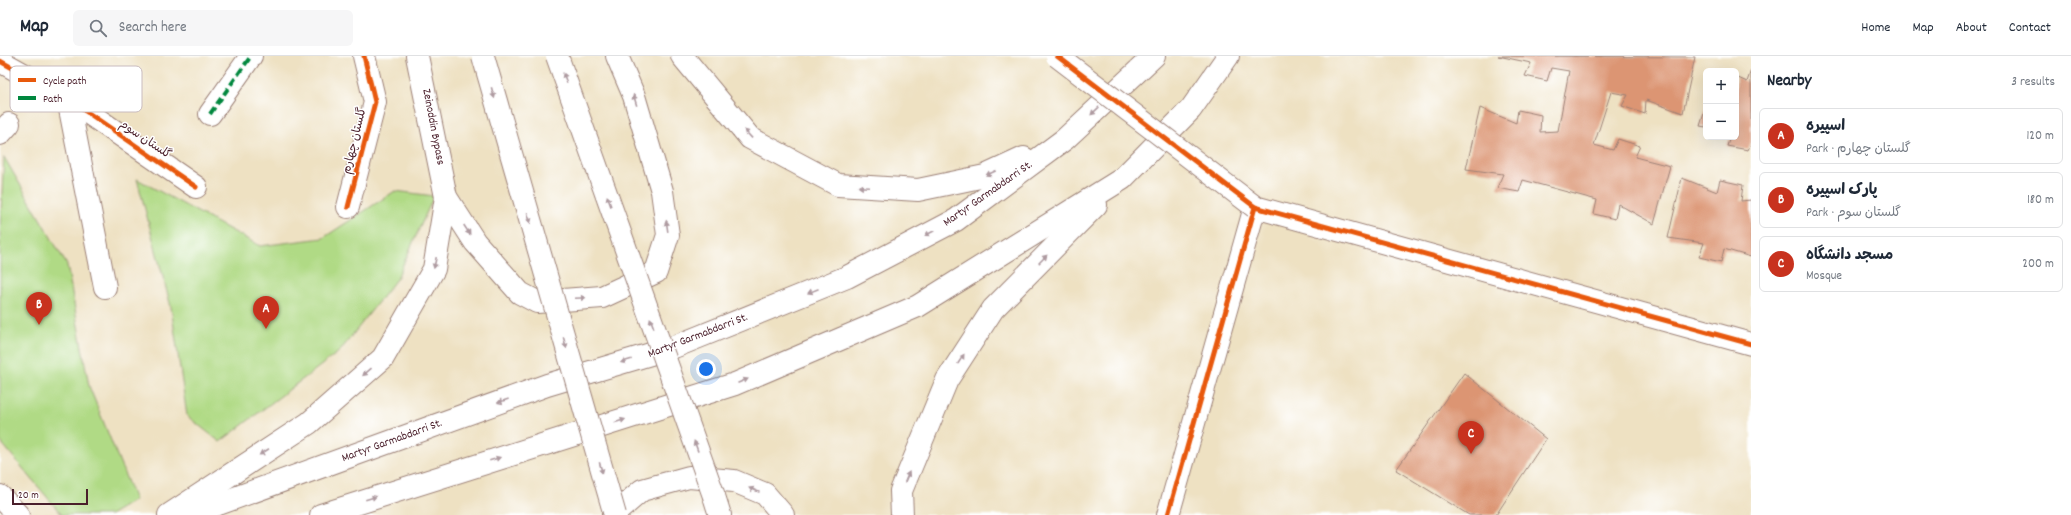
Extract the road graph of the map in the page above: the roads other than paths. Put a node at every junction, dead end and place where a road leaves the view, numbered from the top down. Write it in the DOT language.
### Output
graph roads {
  1 [pos="251,56"];
  2 [pos="364,56"];
  3 [pos="417,56"];
  4 [pos="483,56"];
  5 [pos="557,56"];
  6 [pos="617,56"];
  7 [pos="682,56"];
  8 [pos="1057,56"];
  9 [pos="1154,56"];
  10 [pos="1228,56"];
  11 [pos="0,61"];
  12 [pos="10,67"];
  13 [pos="71,112"];
  14 [pos="87,112"];
  15 [pos="210,114"];
  16 [pos="1065,139"];
  17 [pos="1122,179"];
  18 [pos="196,187"];
  19 [pos="446,197"];
  20 [pos="348,207"];
  21 [pos="1255,207"];
  22 [pos="106,287"];
  23 [pos="1751,344"];
  24 [pos="0,496"];
  25 [pos="717,505"];
  26 [pos="18,515"];
  27 [pos="168,515"];
  28 [pos="188,515"];
  29 [pos="321,515"];
  30 [pos="614,515"];
  31 [pos="783,515"];
  32 [pos="902,515"];
  33 [pos="1168,515"];
  1 -- 15 [label="main road"];
  2 -- 20 [label="main road, گلستان چهارم"];
  3 -- 19 [label="main road, Zeinoddin Bypass"];
  4 -- 30 [label="main road, one-way, bridge"];
  25 -- 5 [label="main road, one-way, bridge"];
  19 -- 6 [label="main road, one-way"];
  16 -- 7 [label="main road, one-way"];
  8 -- 21 [label="main road, bridge"];
  9 -- 16 [label="main road, Martyr Garmabdarri St., one-way"];
  10 -- 17 [label="main road"];
  11 -- 12 [label="main road, گلستان سوم"];
  13 -- 22 [label="main road"];
  14 -- 18 [label="main road, گلستان سوم"];
  16 -- 28 [label="main road, Martyr Garmabdarri St., one-way"];
  29 -- 17 [label="main road, one-way"];
  32 -- 17 [label="main road, one-way"];
  19 -- 27 [label="main road, one-way"];
  21 -- 23 [label="main road"];
  21 -- 33 [label="main road"];
  24 -- 26 [label="main road"];
  31 -- 30 [label="main road, one-way"];
}
